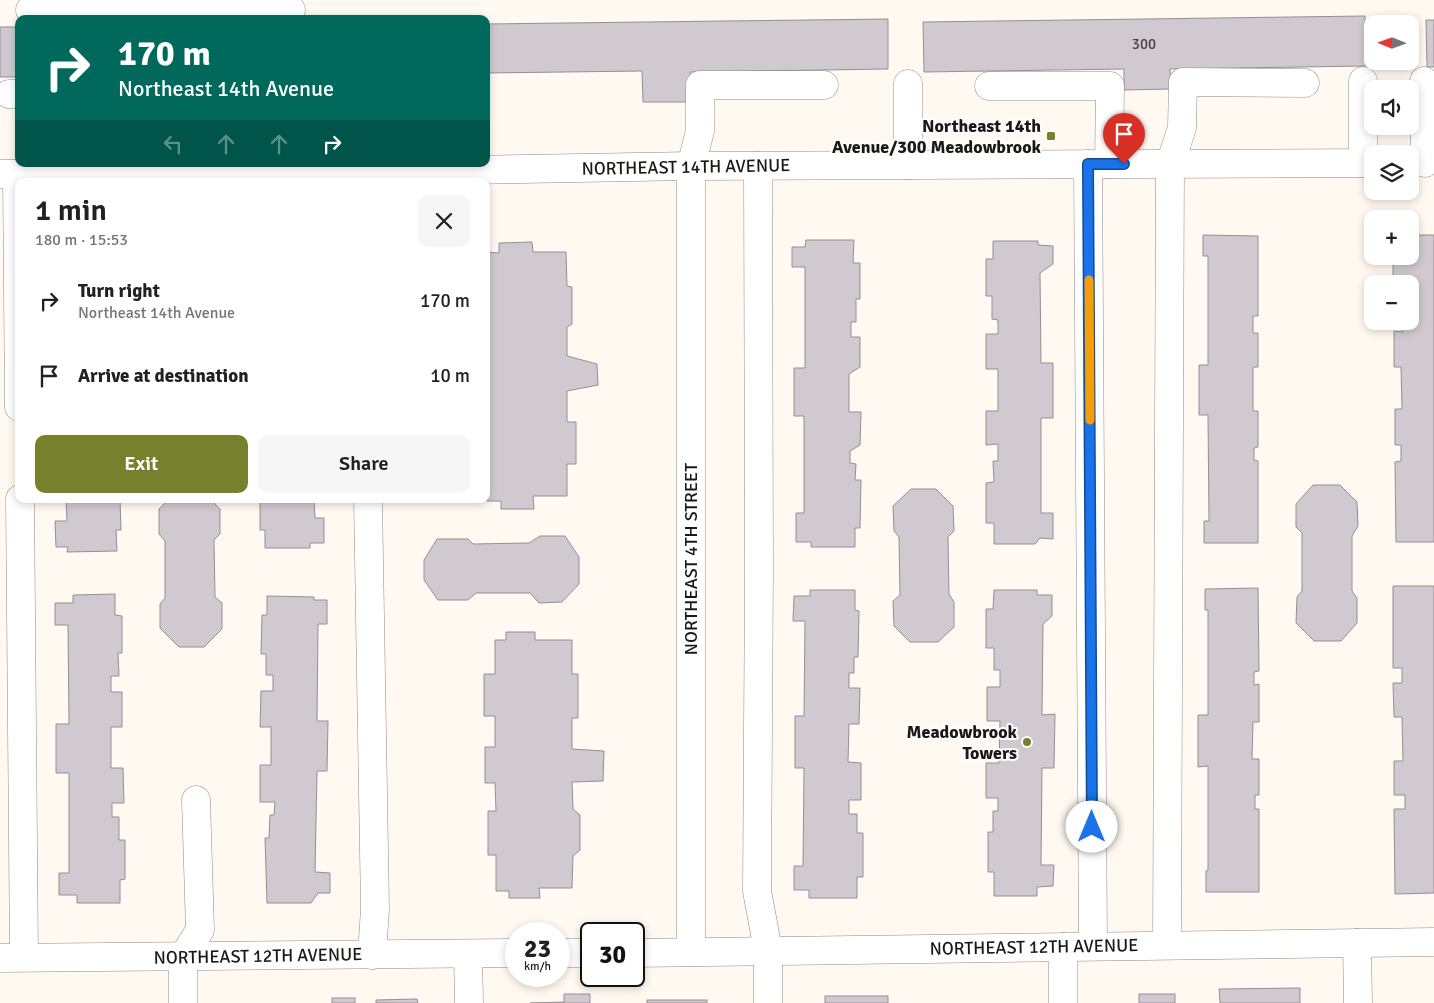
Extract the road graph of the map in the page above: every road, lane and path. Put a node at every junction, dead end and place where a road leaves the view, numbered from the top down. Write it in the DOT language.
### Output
graph roads {
  1 [pos="30,10"];
  2 [pos="291,10"];
  3 [pos="121,14"];
  4 [pos="205,14"];
  5 [pos="1363,81"];
  6 [pos="1424,81"];
  7 [pos="1306,83"];
  8 [pos="908,84"];
  9 [pos="824,85"];
  10 [pos="989,86"];
  11 [pos="1367,145"];
  12 [pos="1364,163"];
  13 [pos="1423,163"];
  14 [pos="1099,164"];
  15 [pos="1170,164"];
  16 [pos="908,165"];
  17 [pos="691,166"];
  18 [pos="758,166"];
  19 [pos="124,168"];
  20 [pos="196,173"];
  21 [pos="8,174"];
  22 [pos="363,176"];
  23 [pos="15,322"];
  24 [pos="20,503"];
  25 [pos="368,503"];
  26 [pos="196,800"];
  27 [pos="1434,942"];
  28 [pos="1357,943"];
  29 [pos="1167,945"];
  30 [pos="1093,946"];
  31 [pos="1063,947"];
  32 [pos="768,950"];
  33 [pos="692,952"];
  34 [pos="645,953"];
  35 [pos="468,954"];
  36 [pos="505,954"];
  37 [pos="372,955"];
  38 [pos="183,957"];
  39 [pos="12,958"];
  40 [pos="183,1003"];
  41 [pos="469,1003"];
  42 [pos="768,1003"];
  43 [pos="1063,1003"];
  44 [pos="1358,1003"];
  1 -- 3 [label="street"];
  2 -- 4 [label="street"];
  3 -- 4 [label="street"];
  5 -- 11 [label="street"];
  6 -- 13 [label="street"];
  7 -- 15 [label="street"];
  8 -- 16 [label="street"];
  9 -- 17 [label="street, NORTHEAST 4TH STREET"];
  10 -- 14 [label="street"];
  12 -- 15 [label="street, NORTHEAST 14TH AVENUE"];
  14 -- 15 [label="street, NORTHEAST 14TH AVENUE"];
  14 -- 16 [label="street, NORTHEAST 14TH AVENUE"];
  14 -- 30 [label="street"];
  15 -- 29 [label="street"];
  16 -- 18 [label="street, NORTHEAST 14TH AVENUE"];
  17 -- 18 [label="street, NORTHEAST 14TH AVENUE"];
  17 -- 22 [label="street, NORTHEAST 14TH AVENUE"];
  17 -- 33 [label="street, NORTHEAST 4TH STREET"];
  18 -- 32 [label="street"];
  19 -- 20 [label="street, NORTHEAST 14TH AVENUE"];
  19 -- 21 [label="street, NORTHEAST 14TH AVENUE"];
  20 -- 22 [label="street, NORTHEAST 14TH AVENUE"];
  21 -- 23 [label="street"];
  24 -- 39 [label="street"];
  25 -- 37 [label="street"];
  26 -- 38 [label="street"];
  27 -- 28 [label="street, NORTHEAST 12TH AVENUE"];
  28 -- 29 [label="street, NORTHEAST 12TH AVENUE"];
  28 -- 44 [label="street"];
  29 -- 30 [label="street, NORTHEAST 12TH AVENUE"];
  30 -- 31 [label="street, NORTHEAST 12TH AVENUE"];
  31 -- 32 [label="street, NORTHEAST 12TH AVENUE"];
  31 -- 43 [label="street"];
  32 -- 33 [label="street, NORTHEAST 12TH AVENUE"];
  32 -- 42 [label="street"];
  33 -- 34 [label="street, NORTHEAST 12TH AVENUE"];
  35 -- 36 [label="street, NORTHEAST 12TH AVENUE"];
  35 -- 37 [label="street, NORTHEAST 12TH AVENUE"];
  35 -- 41 [label="street"];
  37 -- 38 [label="street, NORTHEAST 12TH AVENUE"];
  38 -- 39 [label="street, NORTHEAST 12TH AVENUE"];
  38 -- 40 [label="street"];
}
